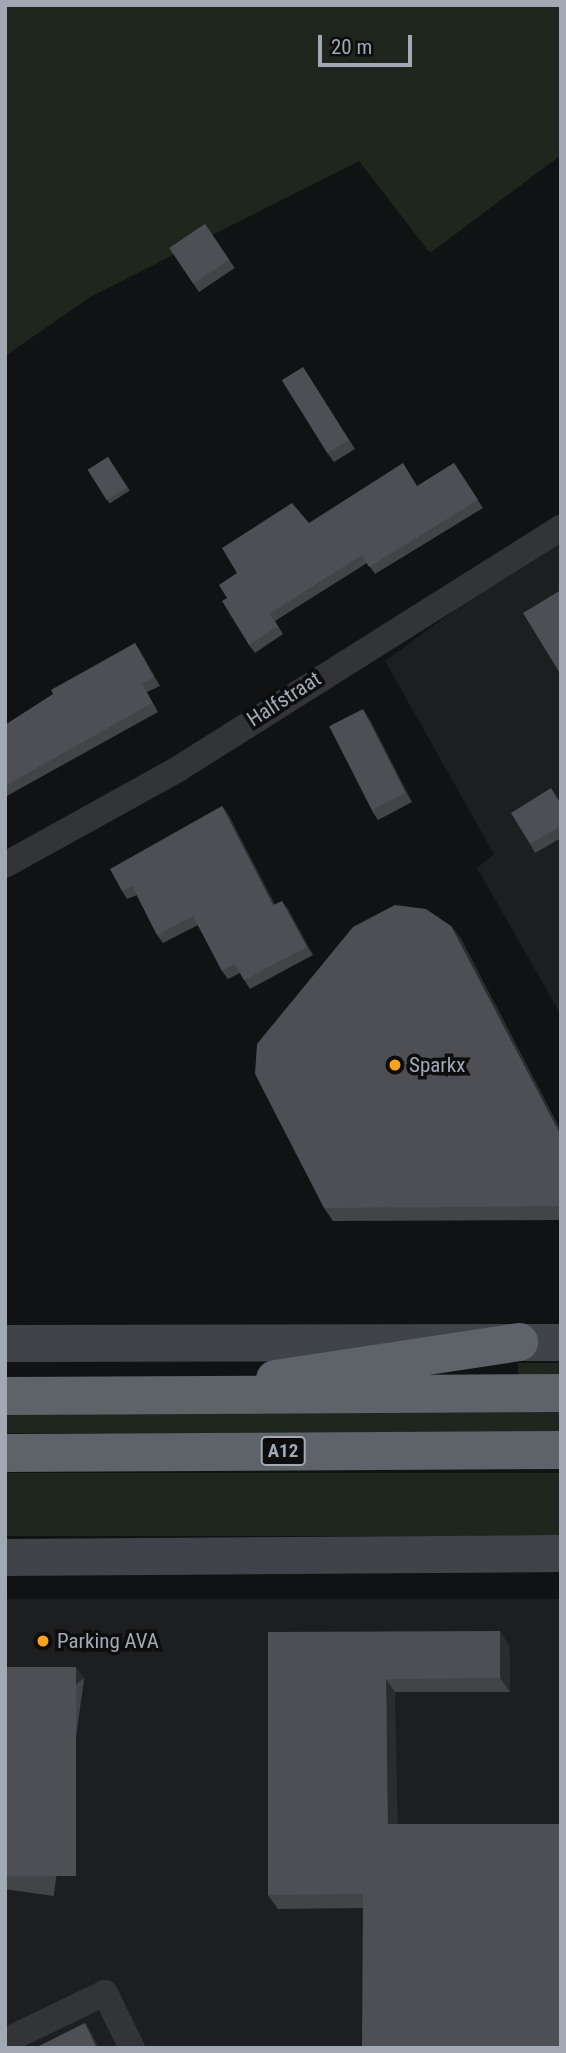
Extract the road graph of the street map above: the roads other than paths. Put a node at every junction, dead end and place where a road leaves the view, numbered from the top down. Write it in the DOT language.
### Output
graph roads {
  1 [pos="561,528"];
  2 [pos="5,865"];
  3 [pos="519,1342"];
  4 [pos="561,1342"];
  5 [pos="5,1343"];
  6 [pos="561,1393"];
  7 [pos="220,1395"];
  8 [pos="5,1396"];
  9 [pos="561,1450"];
  10 [pos="5,1453"];
  11 [pos="561,1553"];
  12 [pos="5,1558"];
  13 [pos="5,2042"];
  14 [pos="132,2048"];
  1 -- 2 [label="street, Halfstraat"];
  3 -- 4 [label="main road"];
  3 -- 5 [label="main road"];
  3 -- 7 [label="highway"];
  6 -- 7 [label="highway"];
  7 -- 8 [label="highway"];
  9 -- 10 [label="highway, A12"];
  11 -- 12 [label="main road"];
  13 -- 14 [label="street"];
}
